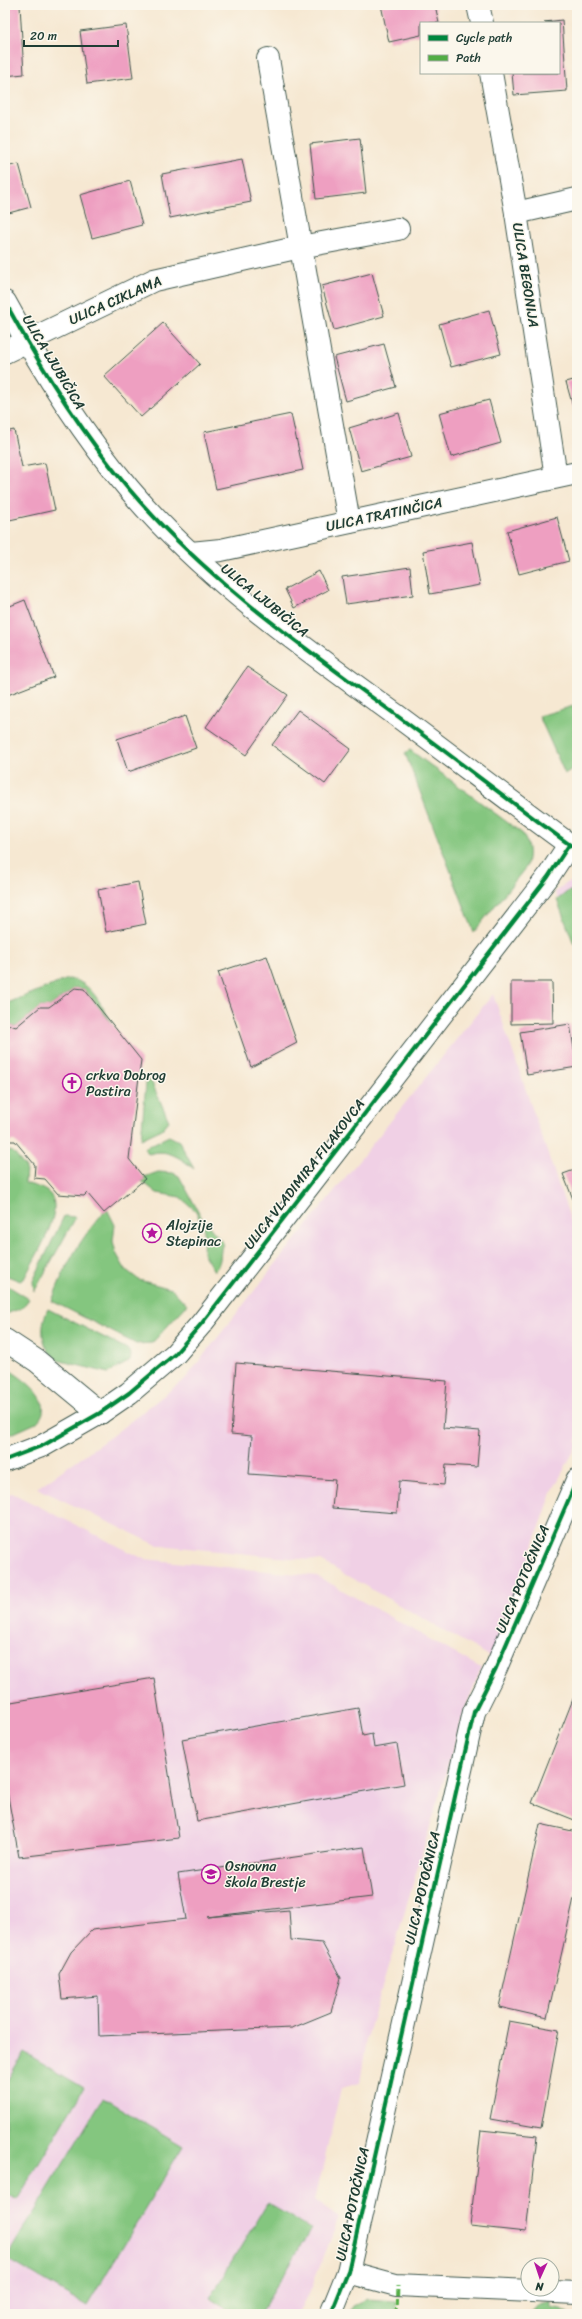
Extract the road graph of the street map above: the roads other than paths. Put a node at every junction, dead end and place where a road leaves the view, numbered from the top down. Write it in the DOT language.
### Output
graph roads {
  1 [pos="478,5"];
  2 [pos="482,22"];
  3 [pos="268,59"];
  4 [pos="491,74"];
  5 [pos="577,199"];
  6 [pos="516,213"];
  7 [pos="398,229"];
  8 [pos="300,247"];
  9 [pos="5,302"];
  10 [pos="26,341"];
  11 [pos="5,352"];
  12 [pos="567,475"];
  13 [pos="349,522"];
  14 [pos="191,553"];
  15 [pos="573,848"];
  16 [pos="5,1340"];
  17 [pos="100,1413"];
  18 [pos="5,1460"];
  19 [pos="577,1480"];
  20 [pos="348,2272"];
  21 [pos="577,2293"];
  22 [pos="330,2314"];
  1 -- 2 [label="street"];
  3 -- 8 [label="street"];
  4 -- 6 [label="street, ULICA BEGONIJA"];
  5 -- 6 [label="street"];
  6 -- 12 [label="street, ULICA BEGONIJA"];
  7 -- 8 [label="street, ULICA CIKLAMA"];
  8 -- 10 [label="street, ULICA CIKLAMA"];
  8 -- 13 [label="street"];
  9 -- 10 [label="street, ULICA LJUBIČICA"];
  10 -- 11 [label="street, ULICA CIKLAMA"];
  10 -- 14 [label="street, ULICA LJUBIČICA"];
  12 -- 13 [label="street, ULICA TRATINČICA"];
  13 -- 14 [label="street, ULICA TRATINČICA"];
  14 -- 15 [label="street, ULICA LJUBIČICA"];
  15 -- 17 [label="street, ULICA VLADIMIRA FILAKOVCA"];
  16 -- 17 [label="street"];
  17 -- 18 [label="street, ULICA VLADIMIRA FILAKOVCA"];
  19 -- 20 [label="street, ULICA POTOČNICA"];
  20 -- 21 [label="street, ULICA POTOČNICA"];
  20 -- 22 [label="street, ULICA POTOČNICA"];
}
